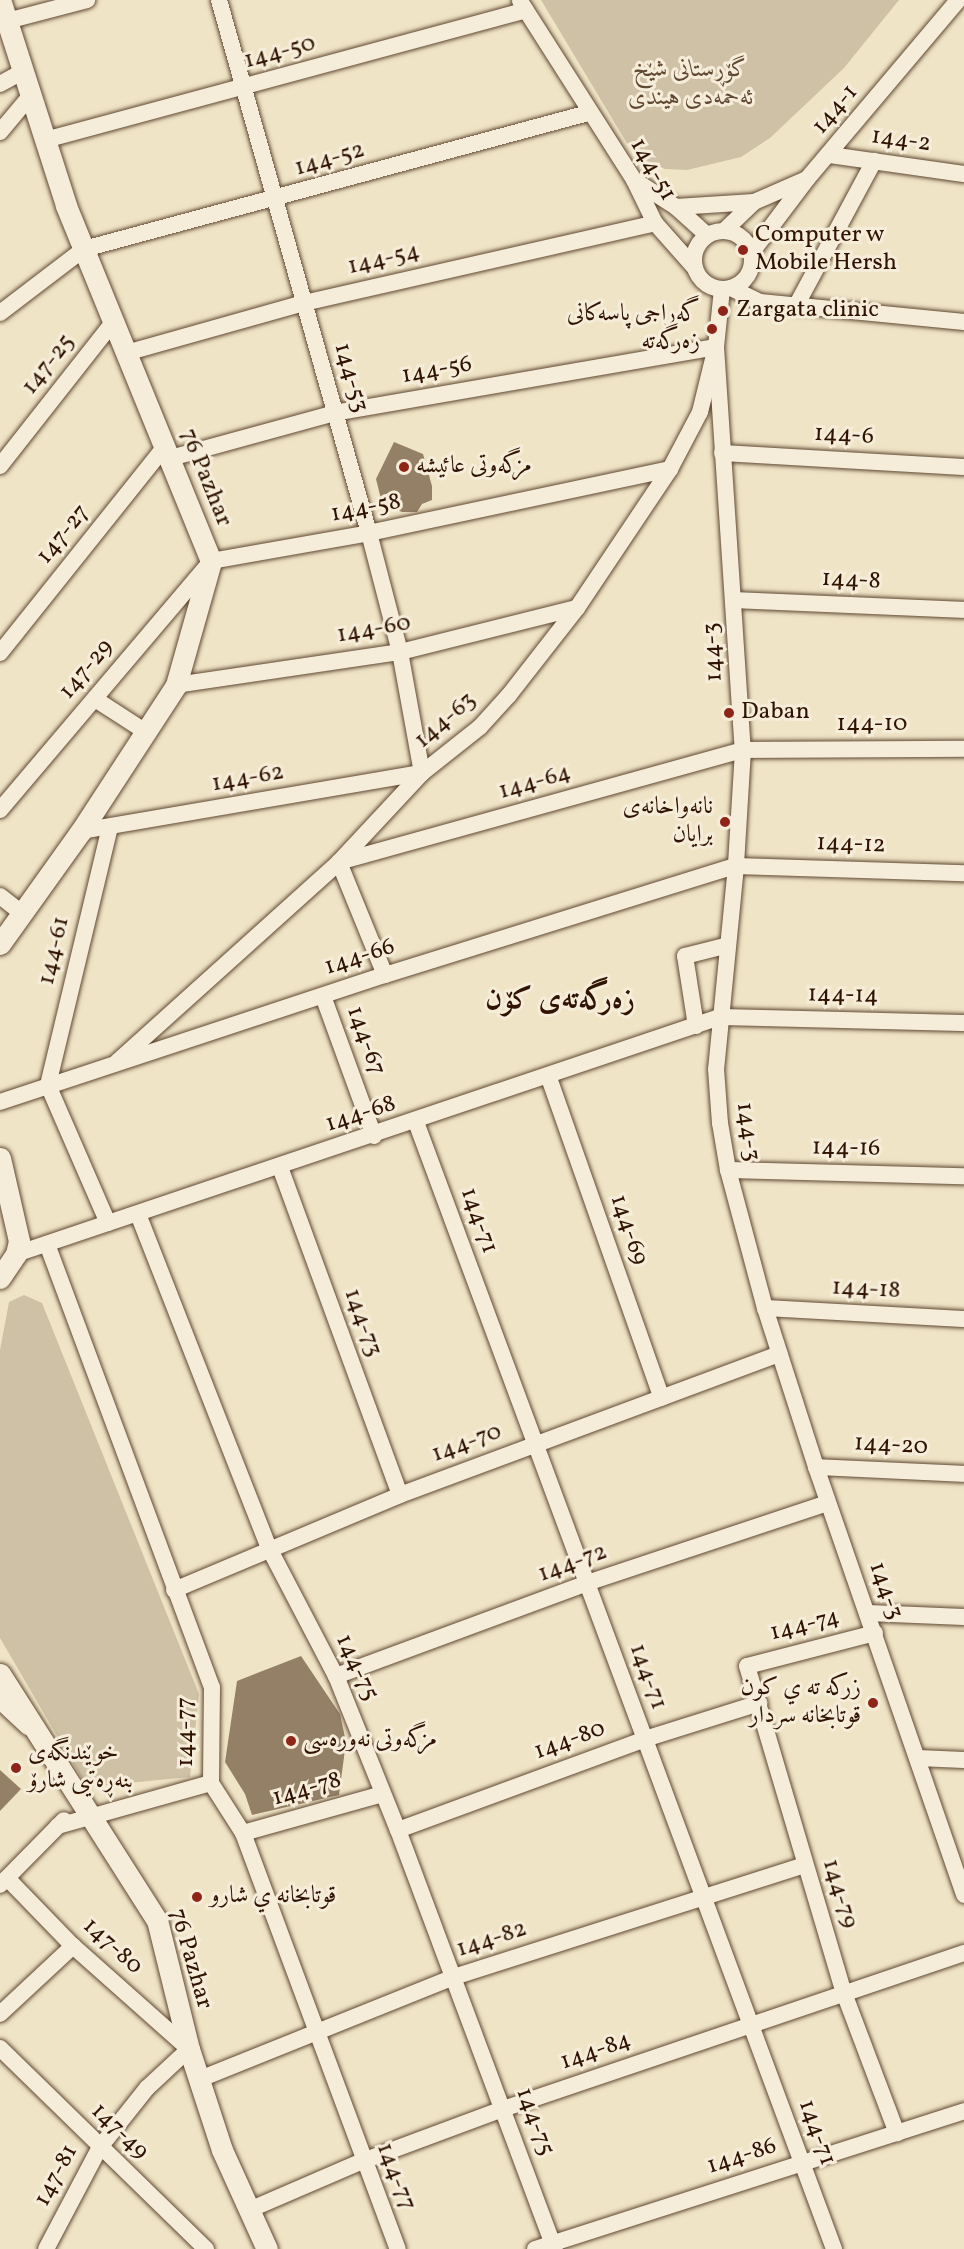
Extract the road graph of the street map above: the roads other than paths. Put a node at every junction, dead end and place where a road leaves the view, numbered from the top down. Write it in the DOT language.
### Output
graph roads {
  1 [pos="87,0"];
  2 [pos="219,0"];
  3 [pos="958,0"];
  4 [pos="523,5"];
  5 [pos="2,7"];
  6 [pos="23,71"];
  7 [pos="0,84"];
  8 [pos="243,88"];
  9 [pos="31,95"];
  10 [pos="588,113"];
  11 [pos="0,132"];
  12 [pos="45,140"];
  13 [pos="830,155"];
  14 [pos="874,161"];
  15 [pos="964,174"];
  16 [pos="807,179"];
  17 [pos="634,180"];
  18 [pos="275,200"];
  19 [pos="754,202"];
  20 [pos="676,207"];
  21 [pos="655,223"];
  22 [pos="725,230"];
  23 [pos="707,235"];
  24 [pos="84,249"];
  25 [pos="752,252"];
  26 [pos="695,268"];
  27 [pos="705,283"];
  28 [pos="727,289"];
  29 [pos="304,303"];
  30 [pos="796,306"];
  31 [pos="0,313"];
  32 [pos="114,321"];
  33 [pos="964,322"];
  34 [pos="716,344"];
  35 [pos="126,353"];
  36 [pos="335,413"];
  37 [pos="167,452"];
  38 [pos="722,453"];
  39 [pos="0,466"];
  40 [pos="964,467"];
  41 [pos="670,468"];
  42 [pos="369,533"];
  43 [pos="211,561"];
  44 [pos="735,600"];
  45 [pos="578,608"];
  46 [pos="964,610"];
  47 [pos="400,652"];
  48 [pos="0,653"];
  49 [pos="176,685"];
  50 [pos="95,699"];
  51 [pos="146,732"];
  52 [pos="964,749"];
  53 [pos="743,750"];
  54 [pos="422,773"];
  55 [pos="0,810"];
  56 [pos="110,828"];
  57 [pos="81,831"];
  58 [pos="339,862"];
  59 [pos="736,866"];
  60 [pos="964,873"];
  61 [pos="0,896"];
  62 [pos="21,913"];
  63 [pos="0,944"];
  64 [pos="728,945"];
  65 [pos="385,975"];
  66 [pos="323,996"];
  67 [pos="720,1017"];
  68 [pos="964,1023"];
  69 [pos="696,1026"];
  70 [pos="117,1062"];
  71 [pos="549,1078"];
  72 [pos="48,1085"];
  73 [pos="0,1102"];
  74 [pos="416,1122"];
  75 [pos="374,1136"];
  76 [pos="0,1158"];
  77 [pos="280,1167"];
  78 [pos="728,1170"];
  79 [pos="964,1176"];
  80 [pos="138,1214"];
  81 [pos="108,1224"];
  82 [pos="47,1244"];
  83 [pos="16,1254"];
  84 [pos="0,1278"];
  85 [pos="765,1308"];
  86 [pos="964,1319"];
  87 [pos="780,1354"];
  88 [pos="662,1398"];
  89 [pos="536,1444"];
  90 [pos="816,1467"];
  91 [pos="964,1474"];
  92 [pos="400,1495"];
  93 [pos="827,1503"];
  94 [pos="270,1550"];
  95 [pos="587,1583"];
  96 [pos="174,1590"];
  97 [pos="868,1613"];
  98 [pos="964,1617"];
  99 [pos="875,1633"];
  100 [pos="747,1666"];
  101 [pos="0,1674"];
  102 [pos="336,1676"];
  103 [pos="0,1701"];
  104 [pos="759,1703"];
  105 [pos="36,1734"];
  106 [pos="645,1739"];
  107 [pos="918,1758"];
  108 [pos="964,1760"];
  109 [pos="211,1783"];
  110 [pos="383,1794"];
  111 [pos="84,1811"];
  112 [pos="398,1830"];
  113 [pos="243,1833"];
  114 [pos="805,1865"];
  115 [pos="4,1882"];
  116 [pos="964,1895"];
  117 [pos="703,1897"];
  118 [pos="74,1946"];
  119 [pos="964,1953"];
  120 [pos="454,1977"];
  121 [pos="844,1993"];
  122 [pos="0,2014"];
  123 [pos="751,2025"];
  124 [pos="314,2033"];
  125 [pos="0,2048"];
  126 [pos="189,2049"];
  127 [pos="200,2079"];
  128 [pos="503,2109"];
  129 [pos="964,2111"];
  130 [pos="897,2133"];
  131 [pos="100,2147"];
  132 [pos="363,2161"];
  133 [pos="802,2163"];
  134 [pos="249,2210"];
  135 [pos="200,2246"];
  136 [pos="554,2246"];
  137 [pos="46,2249"];
  138 [pos="267,2249"];
  139 [pos="398,2249"];
  140 [pos="535,2249"];
  141 [pos="834,2249"];
  1 -- 5 [label="street"];
  2 -- 8 [label="street, 144-53"];
  3 -- 13 [label="street, 144-1"];
  4 -- 8 [label="street, 144-50"];
  4 -- 10 [label="street, 144-51"];
  5 -- 6 [label="street, 76 Pazhar"];
  6 -- 7 [label="street"];
  6 -- 9 [label="street, 76 Pazhar"];
  8 -- 12 [label="street, 144-50"];
  8 -- 18 [label="street, 144-53"];
  9 -- 11 [label="street"];
  9 -- 12 [label="street, 76 Pazhar"];
  10 -- 17 [label="street, 144-51"];
  10 -- 18 [label="street, 144-52"];
  12 -- 24 [label="street, 76 Pazhar"];
  13 -- 14 [label="street, 144-2"];
  13 -- 16 [label="street, 144-1"];
  14 -- 15 [label="street, 144-2"];
  14 -- 30 [label="street"];
  16 -- 19 [label="street"];
  16 -- 25 [label="street, 144-1"];
  17 -- 20 [label="street"];
  17 -- 21 [label="street, 144-51"];
  18 -- 24 [label="street, 144-52"];
  18 -- 29 [label="street, 144-53"];
  19 -- 20 [label="street"];
  19 -- 22 [label="street"];
  20 -- 23 [label="street"];
  21 -- 26 [label="street, 144-51"];
  21 -- 29 [label="street, 144-54"];
  22 -- 23 [label="street"];
  22 -- 25 [label="street"];
  23 -- 26 [label="street"];
  24 -- 31 [label="street"];
  24 -- 32 [label="street, 76 Pazhar"];
  25 -- 28 [label="street, 144-1"];
  26 -- 27 [label="street"];
  27 -- 28 [label="street"];
  27 -- 34 [label="street, 144-3"];
  28 -- 30 [label="street"];
  28 -- 34 [label="street, 144-3"];
  29 -- 35 [label="street, 144-54"];
  29 -- 36 [label="street, 144-53"];
  30 -- 33 [label="street"];
  32 -- 35 [label="street, 76 Pazhar"];
  32 -- 39 [label="street, 147-25"];
  34 -- 36 [label="street, 144-56"];
  34 -- 38 [label="street, 144-3"];
  34 -- 41 [label="street, 144-63"];
  35 -- 37 [label="street, 76 Pazhar"];
  36 -- 37 [label="street, 144-56"];
  36 -- 42 [label="street, 144-53"];
  37 -- 43 [label="street, 76 Pazhar"];
  37 -- 48 [label="street, 147-27"];
  38 -- 40 [label="street, 144-6"];
  38 -- 44 [label="street, 144-3"];
  41 -- 42 [label="street, 144-58"];
  41 -- 45 [label="street, 144-63"];
  42 -- 43 [label="street, 144-58"];
  42 -- 47 [label="street, 144-53"];
  43 -- 49 [label="street, 76 Pazhar"];
  43 -- 50 [label="street, 147-29"];
  44 -- 46 [label="street, 144-8"];
  44 -- 53 [label="street, 144-3"];
  45 -- 47 [label="street, 144-60"];
  45 -- 54 [label="street, 144-63"];
  47 -- 49 [label="street, 144-60"];
  47 -- 54 [label="street, 144-53"];
  49 -- 51 [label="street, 76 Pazhar"];
  50 -- 51 [label="street"];
  50 -- 55 [label="street, 147-29"];
  51 -- 57 [label="street, 76 Pazhar"];
  52 -- 53 [label="street, 144-10"];
  53 -- 58 [label="street, 144-64"];
  53 -- 59 [label="street, 144-3"];
  54 -- 56 [label="street, 144-62"];
  54 -- 58 [label="street, 144-63"];
  56 -- 57 [label="street, 144-62"];
  56 -- 72 [label="street, 144-61"];
  57 -- 62 [label="street, 76 Pazhar"];
  58 -- 65 [label="street"];
  58 -- 70 [label="street, 144-63"];
  59 -- 60 [label="street, 144-12"];
  59 -- 64 [label="street, 144-3"];
  59 -- 65 [label="street, 144-66"];
  61 -- 62 [label="street"];
  62 -- 63 [label="street, 76 Pazhar"];
  64 -- 67 [label="street, 144-3"];
  64 -- 69 [label="street"];
  65 -- 66 [label="street, 144-66"];
  66 -- 70 [label="street, 144-66"];
  66 -- 75 [label="street, 144-67"];
  67 -- 68 [label="street, 144-14"];
  67 -- 69 [label="street, 144-68"];
  67 -- 78 [label="street, 144-3"];
  69 -- 71 [label="street, 144-68"];
  70 -- 72 [label="street, 144-66"];
  71 -- 74 [label="street, 144-68"];
  71 -- 88 [label="street, 144-69"];
  72 -- 73 [label="street, 144-66"];
  72 -- 81 [label="street"];
  74 -- 75 [label="street, 144-68"];
  74 -- 89 [label="street, 144-71"];
  75 -- 77 [label="street, 144-68"];
  76 -- 83 [label="street"];
  77 -- 80 [label="street, 144-68"];
  77 -- 92 [label="street, 144-73"];
  78 -- 79 [label="street, 144-16"];
  78 -- 85 [label="street, 144-3"];
  80 -- 81 [label="street, 144-68"];
  80 -- 94 [label="street, 144-75"];
  81 -- 82 [label="street, 144-68"];
  82 -- 83 [label="street, 144-68"];
  82 -- 96 [label="street, 144-77"];
  83 -- 84 [label="street"];
  85 -- 86 [label="street, 144-18"];
  85 -- 87 [label="street, 144-3"];
  87 -- 88 [label="street, 144-70"];
  87 -- 90 [label="street, 144-3"];
  88 -- 89 [label="street, 144-70"];
  89 -- 92 [label="street, 144-70"];
  89 -- 95 [label="street, 144-71"];
  90 -- 91 [label="street, 144-20"];
  90 -- 93 [label="street, 144-3"];
  92 -- 94 [label="street, 144-70"];
  93 -- 95 [label="street, 144-72"];
  93 -- 97 [label="street, 144-3"];
  94 -- 96 [label="street, 144-70"];
  94 -- 102 [label="street, 144-75"];
  95 -- 102 [label="street, 144-72"];
  95 -- 106 [label="street, 144-71"];
  96 -- 109 [label="street, 144-77"];
  97 -- 98 [label="street"];
  97 -- 99 [label="street, 144-3"];
  99 -- 100 [label="street, 144-74"];
  99 -- 107 [label="street, 144-3"];
  100 -- 104 [label="street, 144-79"];
  101 -- 105 [label="street, 76 Pazhar"];
  102 -- 110 [label="street, 144-75"];
  103 -- 105 [label="street"];
  104 -- 106 [label="street, 144-80"];
  104 -- 114 [label="street, 144-79"];
  105 -- 111 [label="street, 76 Pazhar"];
  106 -- 112 [label="street, 144-80"];
  106 -- 117 [label="street, 144-71"];
  107 -- 108 [label="street"];
  107 -- 116 [label="street, 144-3"];
  109 -- 111 [label="street"];
  109 -- 113 [label="street, 144-77"];
  110 -- 112 [label="street, 144-75"];
  110 -- 113 [label="street, 144-78"];
  111 -- 115 [label="street"];
  111 -- 126 [label="street, 76 Pazhar"];
  112 -- 120 [label="street, 144-75"];
  113 -- 124 [label="street, 144-77"];
  114 -- 117 [label="street, 144-82"];
  114 -- 121 [label="street, 144-79"];
  115 -- 118 [label="street, 147-80"];
  117 -- 120 [label="street, 144-82"];
  117 -- 123 [label="street, 144-71"];
  118 -- 122 [label="street"];
  118 -- 126 [label="street, 147-80"];
  119 -- 121 [label="street, 144-84"];
  120 -- 124 [label="street, 144-82"];
  120 -- 128 [label="street, 144-75"];
  121 -- 123 [label="street, 144-84"];
  121 -- 130 [label="street, 144-79"];
  123 -- 128 [label="street, 144-84"];
  123 -- 133 [label="street, 144-71"];
  124 -- 127 [label="street, 144-82"];
  124 -- 132 [label="street, 144-77"];
  125 -- 131 [label="street, 147-49"];
  126 -- 127 [label="street, 76 Pazhar"];
  126 -- 131 [label="street, 147-81"];
  127 -- 134 [label="street, 76 Pazhar"];
  128 -- 132 [label="street, 144-84"];
  128 -- 136 [label="street, 144-75"];
  129 -- 130 [label="street, 144-86"];
  130 -- 133 [label="street, 144-86"];
  131 -- 135 [label="street, 147-49"];
  131 -- 137 [label="street, 147-81"];
  132 -- 134 [label="street, 144-84"];
  132 -- 139 [label="street, 144-77"];
  133 -- 136 [label="street, 144-86"];
  133 -- 141 [label="street, 144-71"];
  134 -- 138 [label="street, 76 Pazhar"];
  136 -- 140 [label="street, 144-86"];
}
